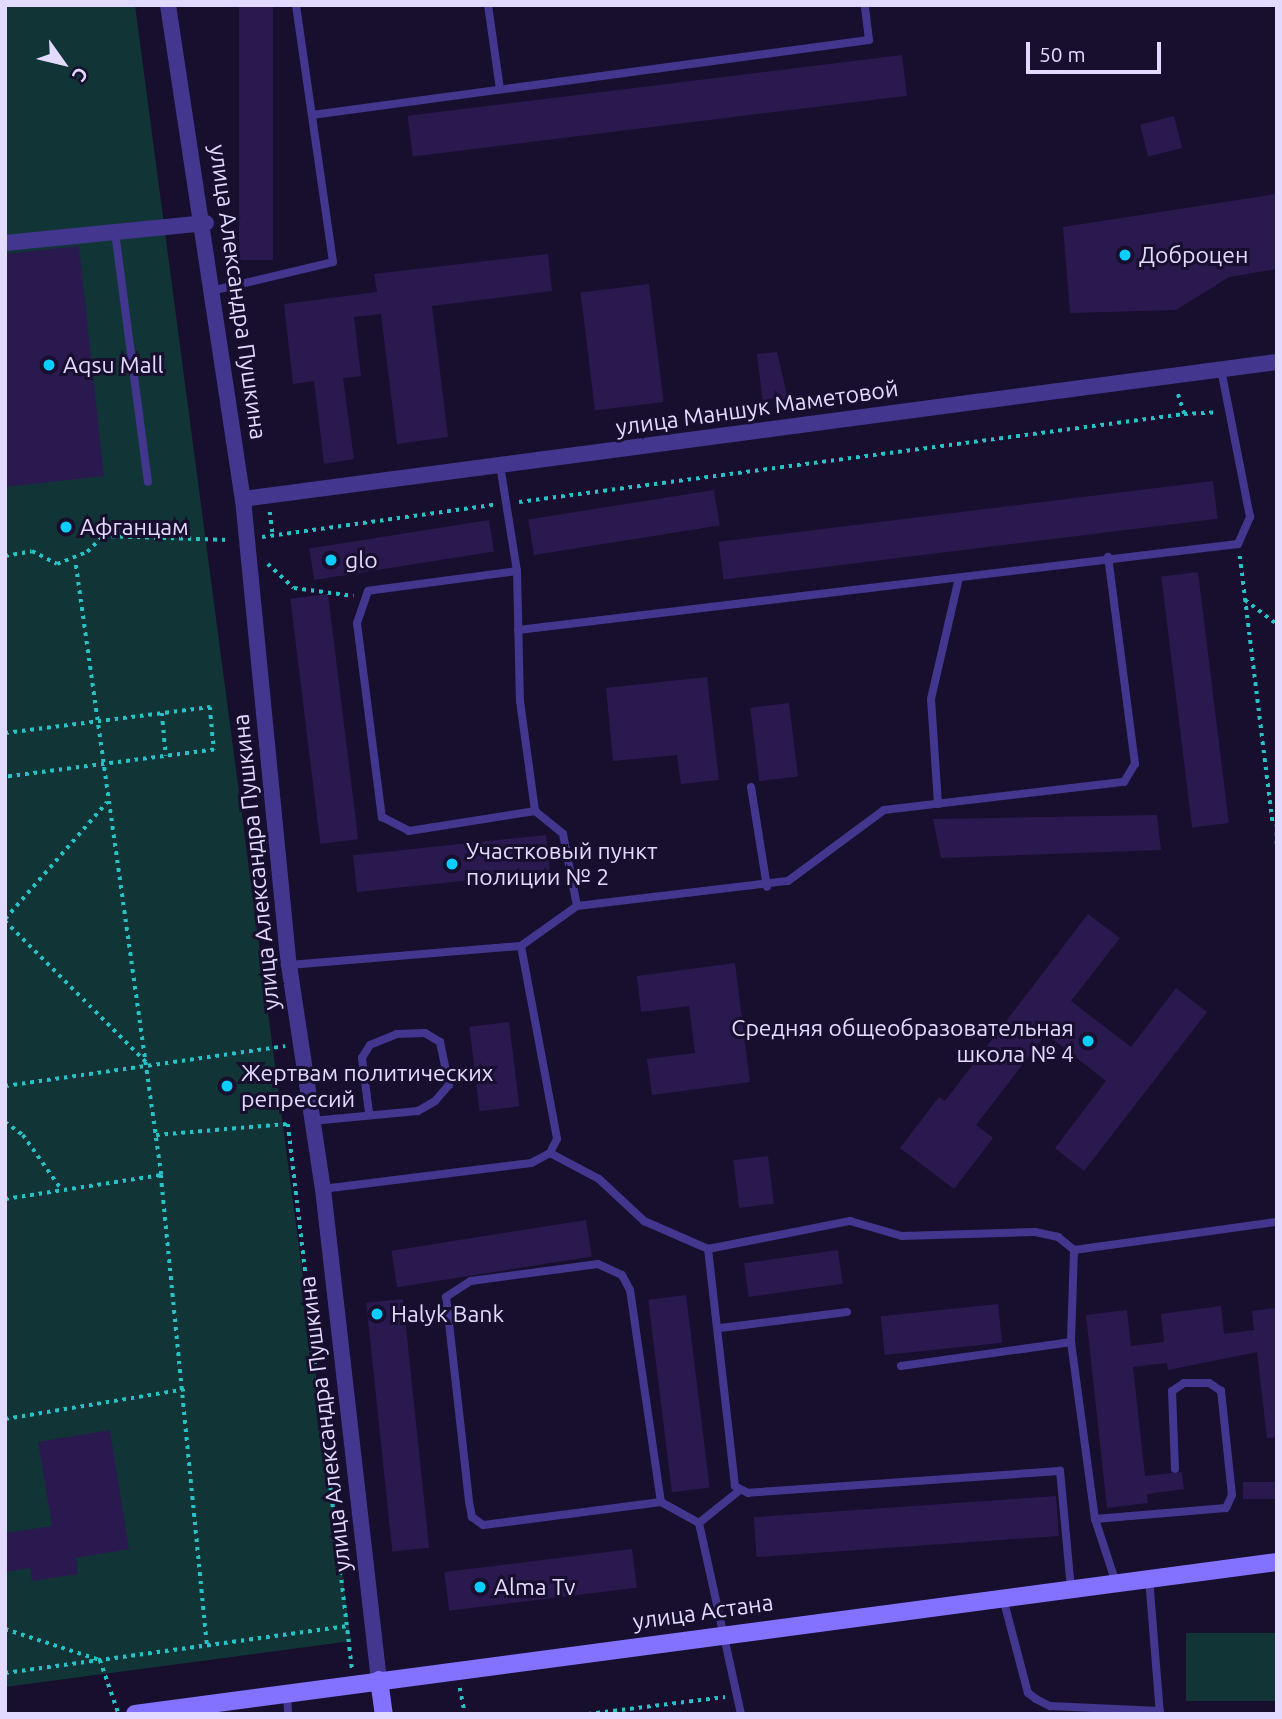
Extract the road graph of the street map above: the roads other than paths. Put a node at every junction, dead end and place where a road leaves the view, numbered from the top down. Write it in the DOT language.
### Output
graph roads {
  1 [pos="168,5"];
  2 [pos="296,5"];
  3 [pos="488,5"];
  4 [pos="865,5"];
  5 [pos="499,89"];
  6 [pos="312,115"];
  7 [pos="206,223"];
  8 [pos="115,232"];
  9 [pos="5,243"];
  10 [pos="215,290"];
  11 [pos="1277,362"];
  12 [pos="1221,369"];
  13 [pos="500,465"];
  14 [pos="148,482"];
  15 [pos="243,499"];
  16 [pos="1108,557"];
  17 [pos="517,571"];
  18 [pos="959,578"];
  19 [pos="518,630"];
  20 [pos="751,787"];
  21 [pos="938,804"];
  22 [pos="535,811"];
  23 [pos="767,887"];
  24 [pos="577,906"];
  25 [pos="521,946"];
  26 [pos="289,965"];
  27 [pos="369,1113"];
  28 [pos="312,1121"];
  29 [pos="550,1153"];
  30 [pos="323,1189"];
  31 [pos="1277,1222"];
  32 [pos="708,1249"];
  33 [pos="1074,1250"];
  34 [pos="847,1312"];
  35 [pos="720,1328"];
  36 [pos="1071,1342"];
  37 [pos="901,1366"];
  38 [pos="1175,1469"];
  39 [pos="740,1490"];
  40 [pos="661,1502"];
  41 [pos="1095,1519"];
  42 [pos="699,1524"];
  43 [pos="1277,1562"];
  44 [pos="1149,1578"];
  45 [pos="1116,1583"];
  46 [pos="1071,1589"];
  47 [pos="1003,1598"];
  48 [pos="726,1634"];
  49 [pos="379,1679"];
  50 [pos="287,1692"];
  51 [pos="164,1712"];
  52 [pos="1160,1712"];
  53 [pos="135,1714"];
  54 [pos="288,1714"];
  55 [pos="384,1714"];
  56 [pos="741,1714"];
  1 -- 7 [label="street, улица Александра Пушкина"];
  2 -- 6 [label="lane"];
  3 -- 5 [label="lane"];
  4 -- 5 [label="lane"];
  5 -- 6 [label="lane"];
  6 -- 10 [label="lane"];
  7 -- 8 [label="street"];
  7 -- 10 [label="street, улица Александра Пушкина"];
  8 -- 9 [label="street"];
  8 -- 14 [label="lane"];
  10 -- 15 [label="street, улица Александра Пушкина"];
  11 -- 12 [label="street, улица Маншук Маметовой"];
  12 -- 13 [label="street, улица Маншук Маметовой"];
  12 -- 16 [label="lane"];
  13 -- 15 [label="street, улица Маншук Маметовой"];
  13 -- 17 [label="lane"];
  15 -- 26 [label="street, улица Александра Пушкина"];
  16 -- 18 [label="lane"];
  16 -- 21 [label="lane"];
  17 -- 19 [label="lane"];
  17 -- 22 [label="lane"];
  18 -- 19 [label="lane"];
  18 -- 21 [label="lane"];
  19 -- 22 [label="lane"];
  20 -- 23 [label="lane"];
  21 -- 23 [label="lane"];
  22 -- 24 [label="lane"];
  23 -- 24 [label="lane"];
  24 -- 25 [label="lane"];
  25 -- 26 [label="lane"];
  25 -- 29 [label="lane"];
  26 -- 28 [label="street, улица Александра Пушкина"];
  27 -- 27 [label="lane"];
  27 -- 28 [label="lane"];
  28 -- 30 [label="street, улица Александра Пушкина"];
  29 -- 30 [label="lane"];
  29 -- 32 [label="lane"];
  30 -- 49 [label="street, улица Александра Пушкина"];
  31 -- 33 [label="lane"];
  32 -- 33 [label="lane"];
  32 -- 35 [label="lane"];
  33 -- 36 [label="lane"];
  34 -- 35 [label="lane"];
  35 -- 39 [label="lane"];
  36 -- 37 [label="lane"];
  36 -- 41 [label="lane"];
  38 -- 41 [label="lane"];
  39 -- 42 [label="lane"];
  39 -- 46 [label="lane"];
  40 -- 40 [label="lane"];
  40 -- 42 [label="lane"];
  41 -- 45 [label="lane"];
  42 -- 48 [label="lane"];
  43 -- 44 [label="street, улица Астана"];
  44 -- 45 [label="street, улица Астана"];
  44 -- 52 [label="lane"];
  45 -- 46 [label="street, улица Астана"];
  46 -- 47 [label="street, улица Астана"];
  47 -- 48 [label="street, улица Астана"];
  47 -- 52 [label="lane"];
  48 -- 49 [label="street, улица Астана"];
  48 -- 56 [label="lane"];
  49 -- 50 [label="street, улица Астана"];
  49 -- 55 [label="street, улица Александра Пушкина"];
  50 -- 51 [label="street, улица Астана"];
  50 -- 54 [label="lane"];
  51 -- 53 [label="street, улица Астана"];
}
